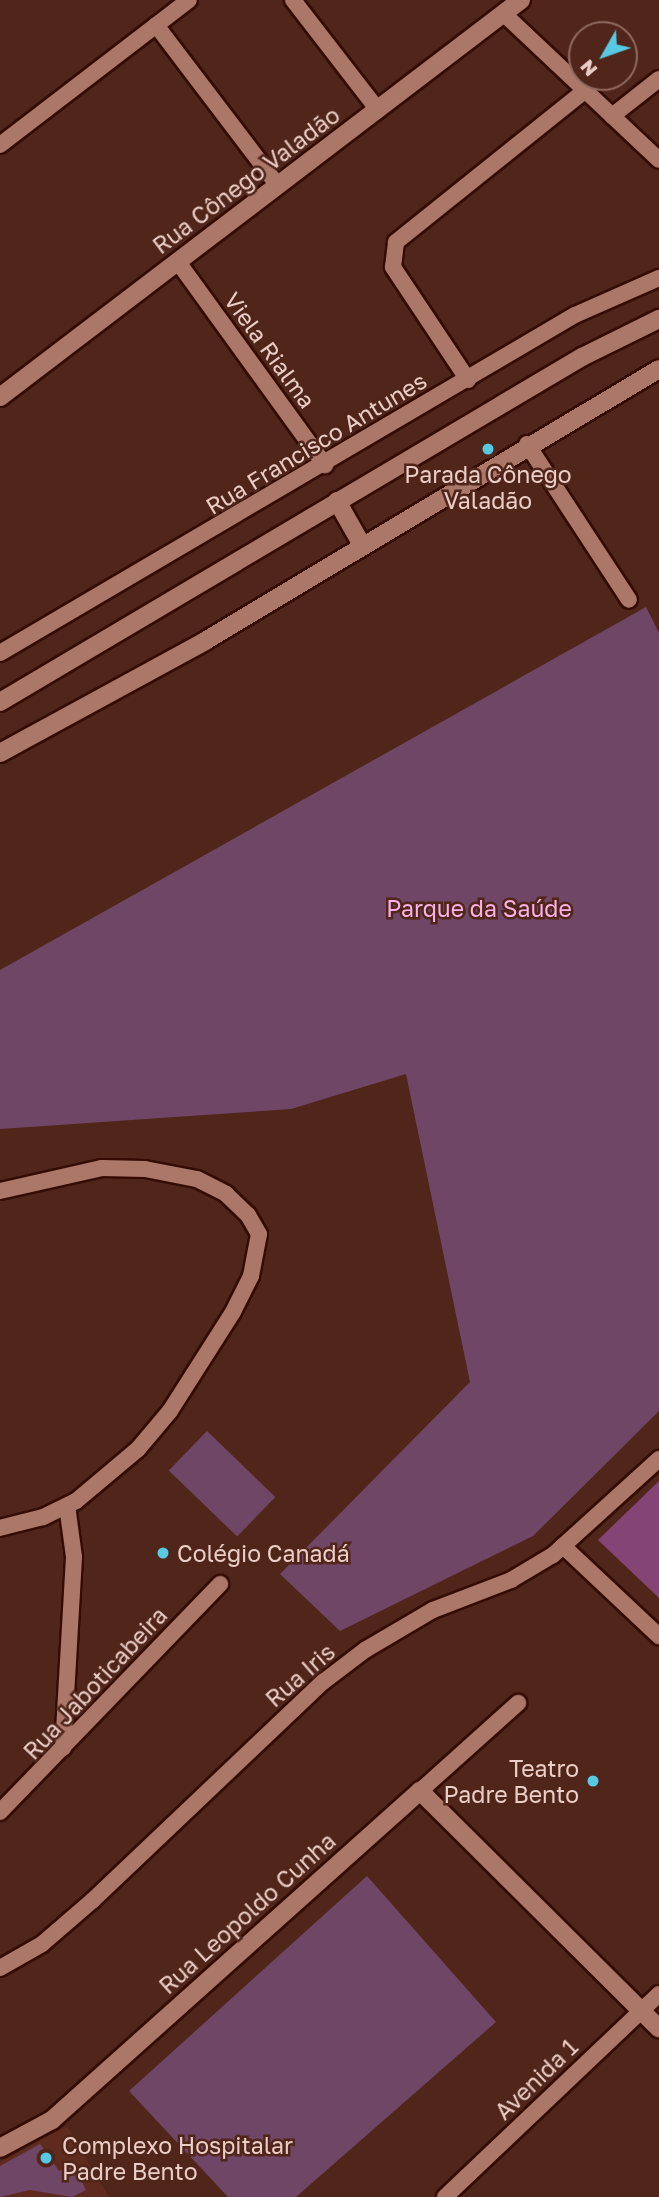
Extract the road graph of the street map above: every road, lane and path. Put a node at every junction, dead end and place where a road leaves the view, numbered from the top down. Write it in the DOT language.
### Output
graph roads {
  1 [pos="189,0"];
  2 [pos="293,0"];
  3 [pos="521,0"];
  4 [pos="503,13"];
  5 [pos="156,25"];
  6 [pos="568,73"];
  7 [pos="659,79"];
  8 [pos="585,91"];
  9 [pos="587,91"];
  10 [pos="378,110"];
  11 [pos="612,116"];
  12 [pos="0,145"];
  13 [pos="659,160"];
  14 [pos="278,186"];
  15 [pos="178,262"];
  16 [pos="659,278"];
  17 [pos="659,319"];
  18 [pos="659,369"];
  19 [pos="468,380"];
  20 [pos="0,397"];
  21 [pos="527,444"];
  22 [pos="325,465"];
  23 [pos="340,499"];
  24 [pos="365,543"];
  25 [pos="629,600"];
  26 [pos="2,647"];
  27 [pos="0,702"];
  28 [pos="0,753"];
  29 [pos="0,1191"];
  30 [pos="659,1460"];
  31 [pos="67,1505"];
  32 [pos="0,1528"];
  33 [pos="563,1546"];
  34 [pos="220,1584"];
  35 [pos="659,1636"];
  36 [pos="518,1703"];
  37 [pos="63,1748"];
  38 [pos="420,1791"];
  39 [pos="0,1812"];
  40 [pos="0,1968"];
  41 [pos="659,1994"];
  42 [pos="641,2010"];
  43 [pos="659,2028"];
  44 [pos="0,2148"];
  45 [pos="445,2197"];
  1 -- 5 [label="street"];
  2 -- 10 [label="street"];
  3 -- 4 [label="main road, Rua Cônego Valadão"];
  4 -- 6 [label="street"];
  4 -- 10 [label="main road, Rua Cônego Valadão"];
  5 -- 12 [label="street"];
  5 -- 14 [label="street"];
  7 -- 11 [label="street"];
  8 -- 19 [label="street"];
  9 -- 11 [label="street"];
  10 -- 14 [label="main road, Rua Cônego Valadão"];
  11 -- 13 [label="street"];
  14 -- 15 [label="main road, Rua Cônego Valadão"];
  15 -- 20 [label="main road, Rua Cônego Valadão"];
  15 -- 22 [label="street, Viela Rialma"];
  16 -- 19 [label="street, Rua Francisco Antunes"];
  17 -- 23 [label="main road"];
  18 -- 21 [label="main road"];
  19 -- 22 [label="street, Rua Francisco Antunes"];
  21 -- 24 [label="main road"];
  21 -- 25 [label="street"];
  22 -- 26 [label="street, Rua Francisco Antunes"];
  23 -- 24 [label="main road"];
  23 -- 27 [label="main road"];
  24 -- 28 [label="main road"];
  29 -- 31 [label="street"];
  30 -- 33 [label="street, Rua Iris"];
  31 -- 32 [label="street"];
  31 -- 37 [label="street"];
  33 -- 35 [label="street"];
  33 -- 40 [label="street, Rua Iris"];
  34 -- 37 [label="street, Rua Jaboticabeira"];
  36 -- 38 [label="street, Rua Leopoldo Cunha"];
  37 -- 39 [label="street, Rua Jaboticabeira"];
  38 -- 42 [label="main road"];
  38 -- 44 [label="main road, Rua Leopoldo Cunha"];
  41 -- 42 [label="street, Avenida 1"];
  42 -- 43 [label="main road"];
  42 -- 45 [label="street, Avenida 1"];
}
